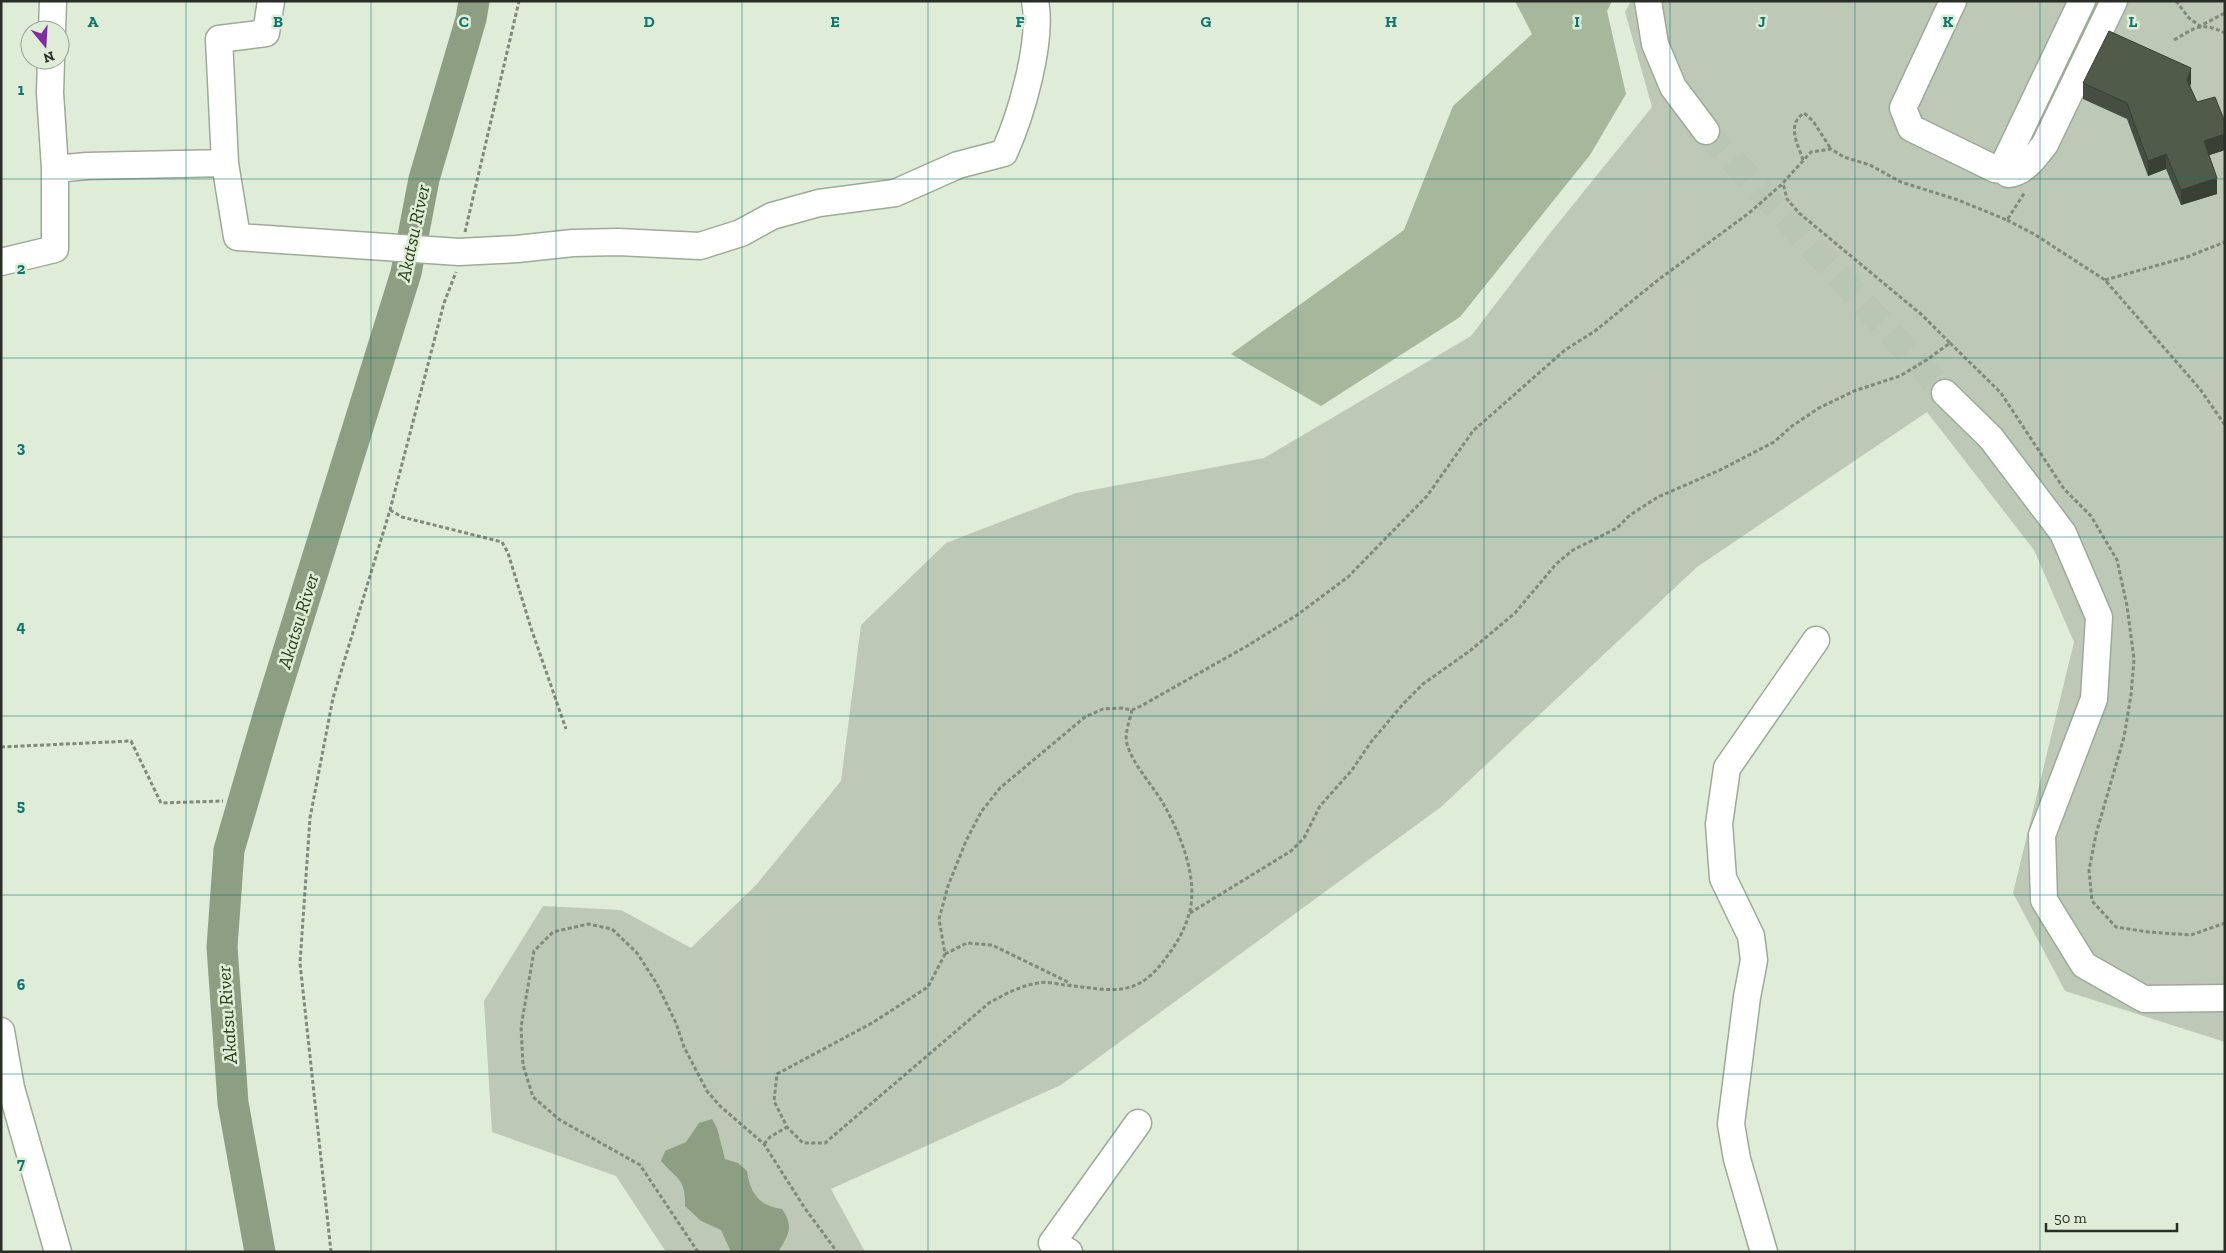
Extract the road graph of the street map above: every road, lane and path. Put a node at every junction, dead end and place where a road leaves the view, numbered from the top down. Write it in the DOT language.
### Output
graph roads {
  1 [pos="54,1"];
  2 [pos="271,1"];
  3 [pos="519,1"];
  4 [pos="1035,1"];
  5 [pos="1648,1"];
  6 [pos="1953,1"];
  7 [pos="2082,1"];
  8 [pos="2114,1"];
  9 [pos="2176,1"];
  10 [pos="2225,13"];
  11 [pos="53,20"];
  12 [pos="2200,26"];
  13 [pos="2225,33"];
  14 [pos="2174,40"];
  15 [pos="51,70"];
  16 [pos="1706,131"];
  17 [pos="1831,149"];
  18 [pos="1804,160"];
  19 [pos="225,163"];
  20 [pos="55,169"];
  21 [pos="2003,170"];
  22 [pos="1783,183"];
  23 [pos="2028,187"];
  24 [pos="2007,220"];
  25 [pos="2225,242"];
  26 [pos="462,252"];
  27 [pos="1,262"];
  28 [pos="2105,280"];
  29 [pos="1945,393"];
  30 [pos="2225,425"];
  31 [pos="390,510"];
  32 [pos="1816,640"];
  33 [pos="1132,710"];
  34 [pos="566,729"];
  35 [pos="1,747"];
  36 [pos="223,801"];
  37 [pos="1189,914"];
  38 [pos="945,954"];
  39 [pos="1072,986"];
  40 [pos="2225,998"];
  41 [pos="1,1031"];
  42 [pos="1138,1123"];
  43 [pos="787,1127"];
  44 [pos="764,1144"];
  45 [pos="58,1252"];
  46 [pos="331,1252"];
  47 [pos="698,1252"];
  48 [pos="837,1252"];
  49 [pos="1069,1252"];
  50 [pos="1764,1252"];
  1 -- 11 [label="street"];
  2 -- 19 [label="street"];
  3 -- 26 [label="path"];
  4 -- 26 [label="street"];
  5 -- 16 [label="street"];
  6 -- 21 [label="street"];
  7 -- 21 [label="street"];
  8 -- 21 [label="street"];
  9 -- 12 [label="path"];
  10 -- 12 [label="path"];
  12 -- 13 [label="path"];
  12 -- 14 [label="path"];
  15 -- 20 [label="street"];
  17 -- 18 [label="path"];
  17 -- 18 [label="path"];
  17 -- 24 [label="path"];
  18 -- 22 [label="path"];
  19 -- 20 [label="street"];
  19 -- 26 [label="street"];
  20 -- 27 [label="street"];
  22 -- 33 [label="path"];
  22 -- 37 [label="path"];
  23 -- 24 [label="path"];
  24 -- 28 [label="path"];
  25 -- 28 [label="path"];
  26 -- 31 [label="path"];
  28 -- 30 [label="path"];
  29 -- 40 [label="street"];
  31 -- 34 [label="path"];
  31 -- 46 [label="path"];
  32 -- 50 [label="street"];
  33 -- 37 [label="path"];
  33 -- 38 [label="path"];
  35 -- 36 [label="path"];
  37 -- 39 [label="path"];
  38 -- 39 [label="path"];
  38 -- 43 [label="path"];
  39 -- 43 [label="path"];
  41 -- 45 [label="street"];
  42 -- 49 [label="street"];
  43 -- 44 [label="path"];
  44 -- 47 [label="path"];
  44 -- 48 [label="path"];
}
